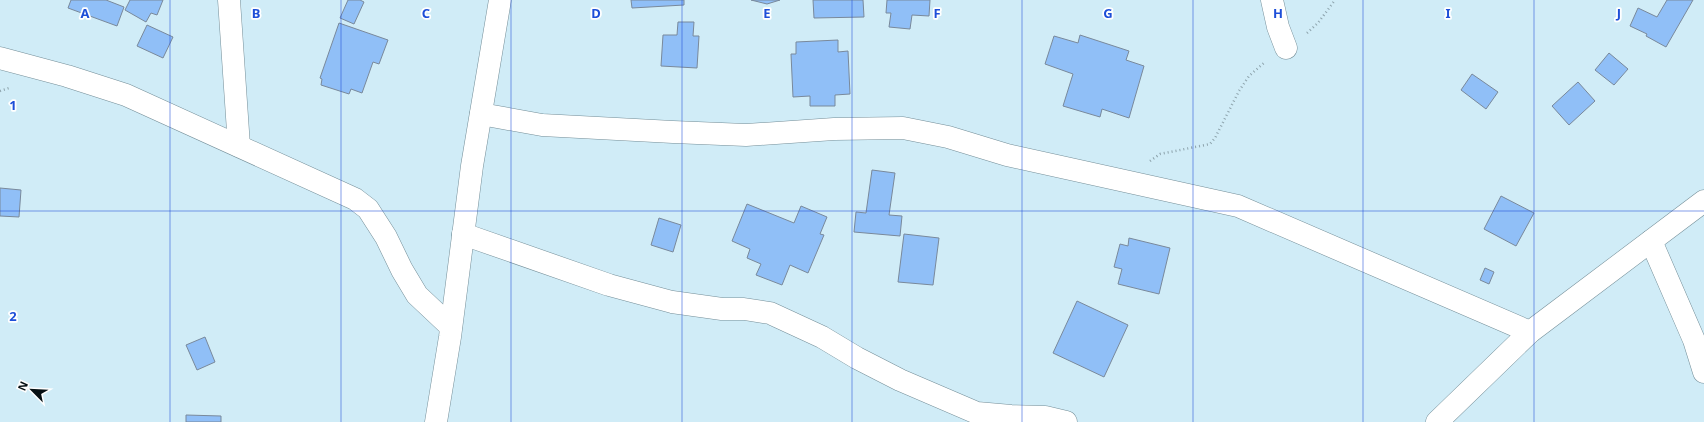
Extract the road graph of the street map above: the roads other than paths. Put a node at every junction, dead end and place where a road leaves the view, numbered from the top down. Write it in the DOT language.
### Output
graph roads {
  1 [pos="230,0"];
  2 [pos="500,0"];
  3 [pos="1272,0"];
  4 [pos="1286,48"];
  5 [pos="0,58"];
  6 [pos="481,114"];
  7 [pos="239,146"];
  8 [pos="1704,200"];
  9 [pos="463,234"];
  10 [pos="1651,241"];
  11 [pos="451,327"];
  12 [pos="1530,332"];
  13 [pos="1704,372"];
  14 [pos="436,422"];
  15 [pos="1066,422"];
  16 [pos="1437,422"];
  1 -- 7 [label="street"];
  2 -- 6 [label="street"];
  3 -- 4 [label="street"];
  5 -- 7 [label="street"];
  6 -- 9 [label="street"];
  6 -- 12 [label="street"];
  7 -- 11 [label="street"];
  8 -- 10 [label="street"];
  9 -- 11 [label="street"];
  9 -- 15 [label="street"];
  10 -- 12 [label="street"];
  10 -- 13 [label="street"];
  11 -- 14 [label="street"];
  12 -- 16 [label="street"];
}
